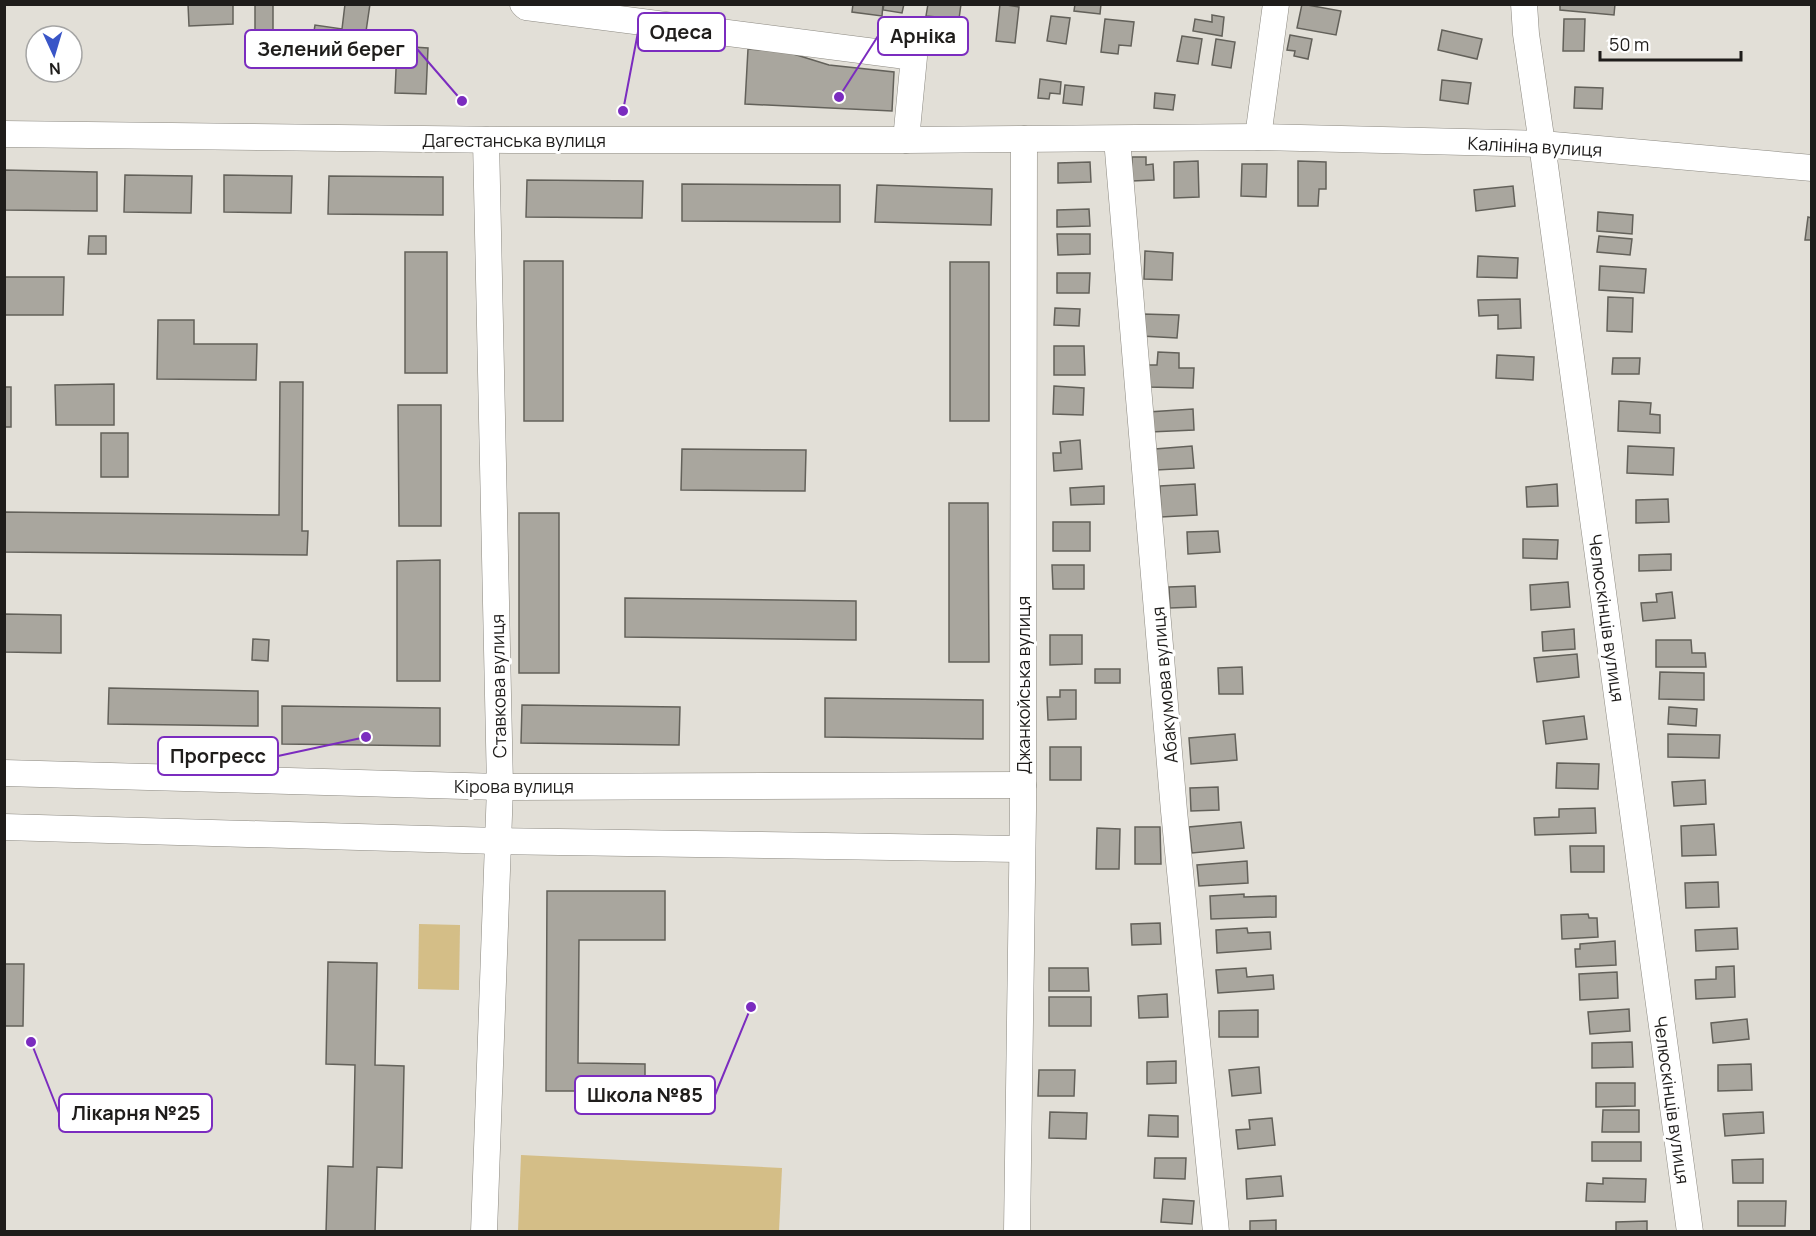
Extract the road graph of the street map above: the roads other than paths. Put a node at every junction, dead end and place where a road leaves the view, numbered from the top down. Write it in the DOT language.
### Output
graph roads {
  1 [pos="523,4"];
  2 [pos="1276,4"];
  3 [pos="1524,4"];
  4 [pos="4,134"];
  5 [pos="1258,137"];
  6 [pos="1024,139"];
  7 [pos="1117,139"];
  8 [pos="486,140"];
  9 [pos="906,141"];
  10 [pos="1542,144"];
  11 [pos="1812,168"];
  12 [pos="4,773"];
  13 [pos="1023,785"];
  14 [pos="500,787"];
  15 [pos="4,827"];
  16 [pos="498,841"];
  17 [pos="1022,849"];
  18 [pos="484,1232"];
  19 [pos="1017,1232"];
  20 [pos="1216,1232"];
  21 [pos="1690,1232"];
  1 -- 9 [label="street"];
  2 -- 5 [label="street"];
  3 -- 10 [label="street, Челюскінців вулиця"];
  4 -- 8 [label="street, Дагестанська вулиця"];
  5 -- 7 [label="street, Калініна вулиця"];
  5 -- 10 [label="street, Калініна вулиця"];
  6 -- 7 [label="street, Дагестанська вулиця"];
  6 -- 9 [label="street, Дагестанська вулиця"];
  6 -- 13 [label="street, Джанкойська вулиця"];
  7 -- 20 [label="street, Абакумова вулиця"];
  8 -- 9 [label="street, Дагестанська вулиця"];
  8 -- 14 [label="street, Ставкова вулиця"];
  10 -- 11 [label="street, Калініна вулиця"];
  10 -- 21 [label="street, Челюскінців вулиця"];
  12 -- 14 [label="street, Кірова вулиця"];
  13 -- 14 [label="street, Кірова вулиця"];
  13 -- 17 [label="street, Джанкойська вулиця"];
  14 -- 16 [label="street, Ставкова вулиця"];
  15 -- 16 [label="street"];
  16 -- 17 [label="street"];
  16 -- 18 [label="street, Ставкова вулиця"];
  17 -- 19 [label="street, Джанкойська вулиця"];
}
